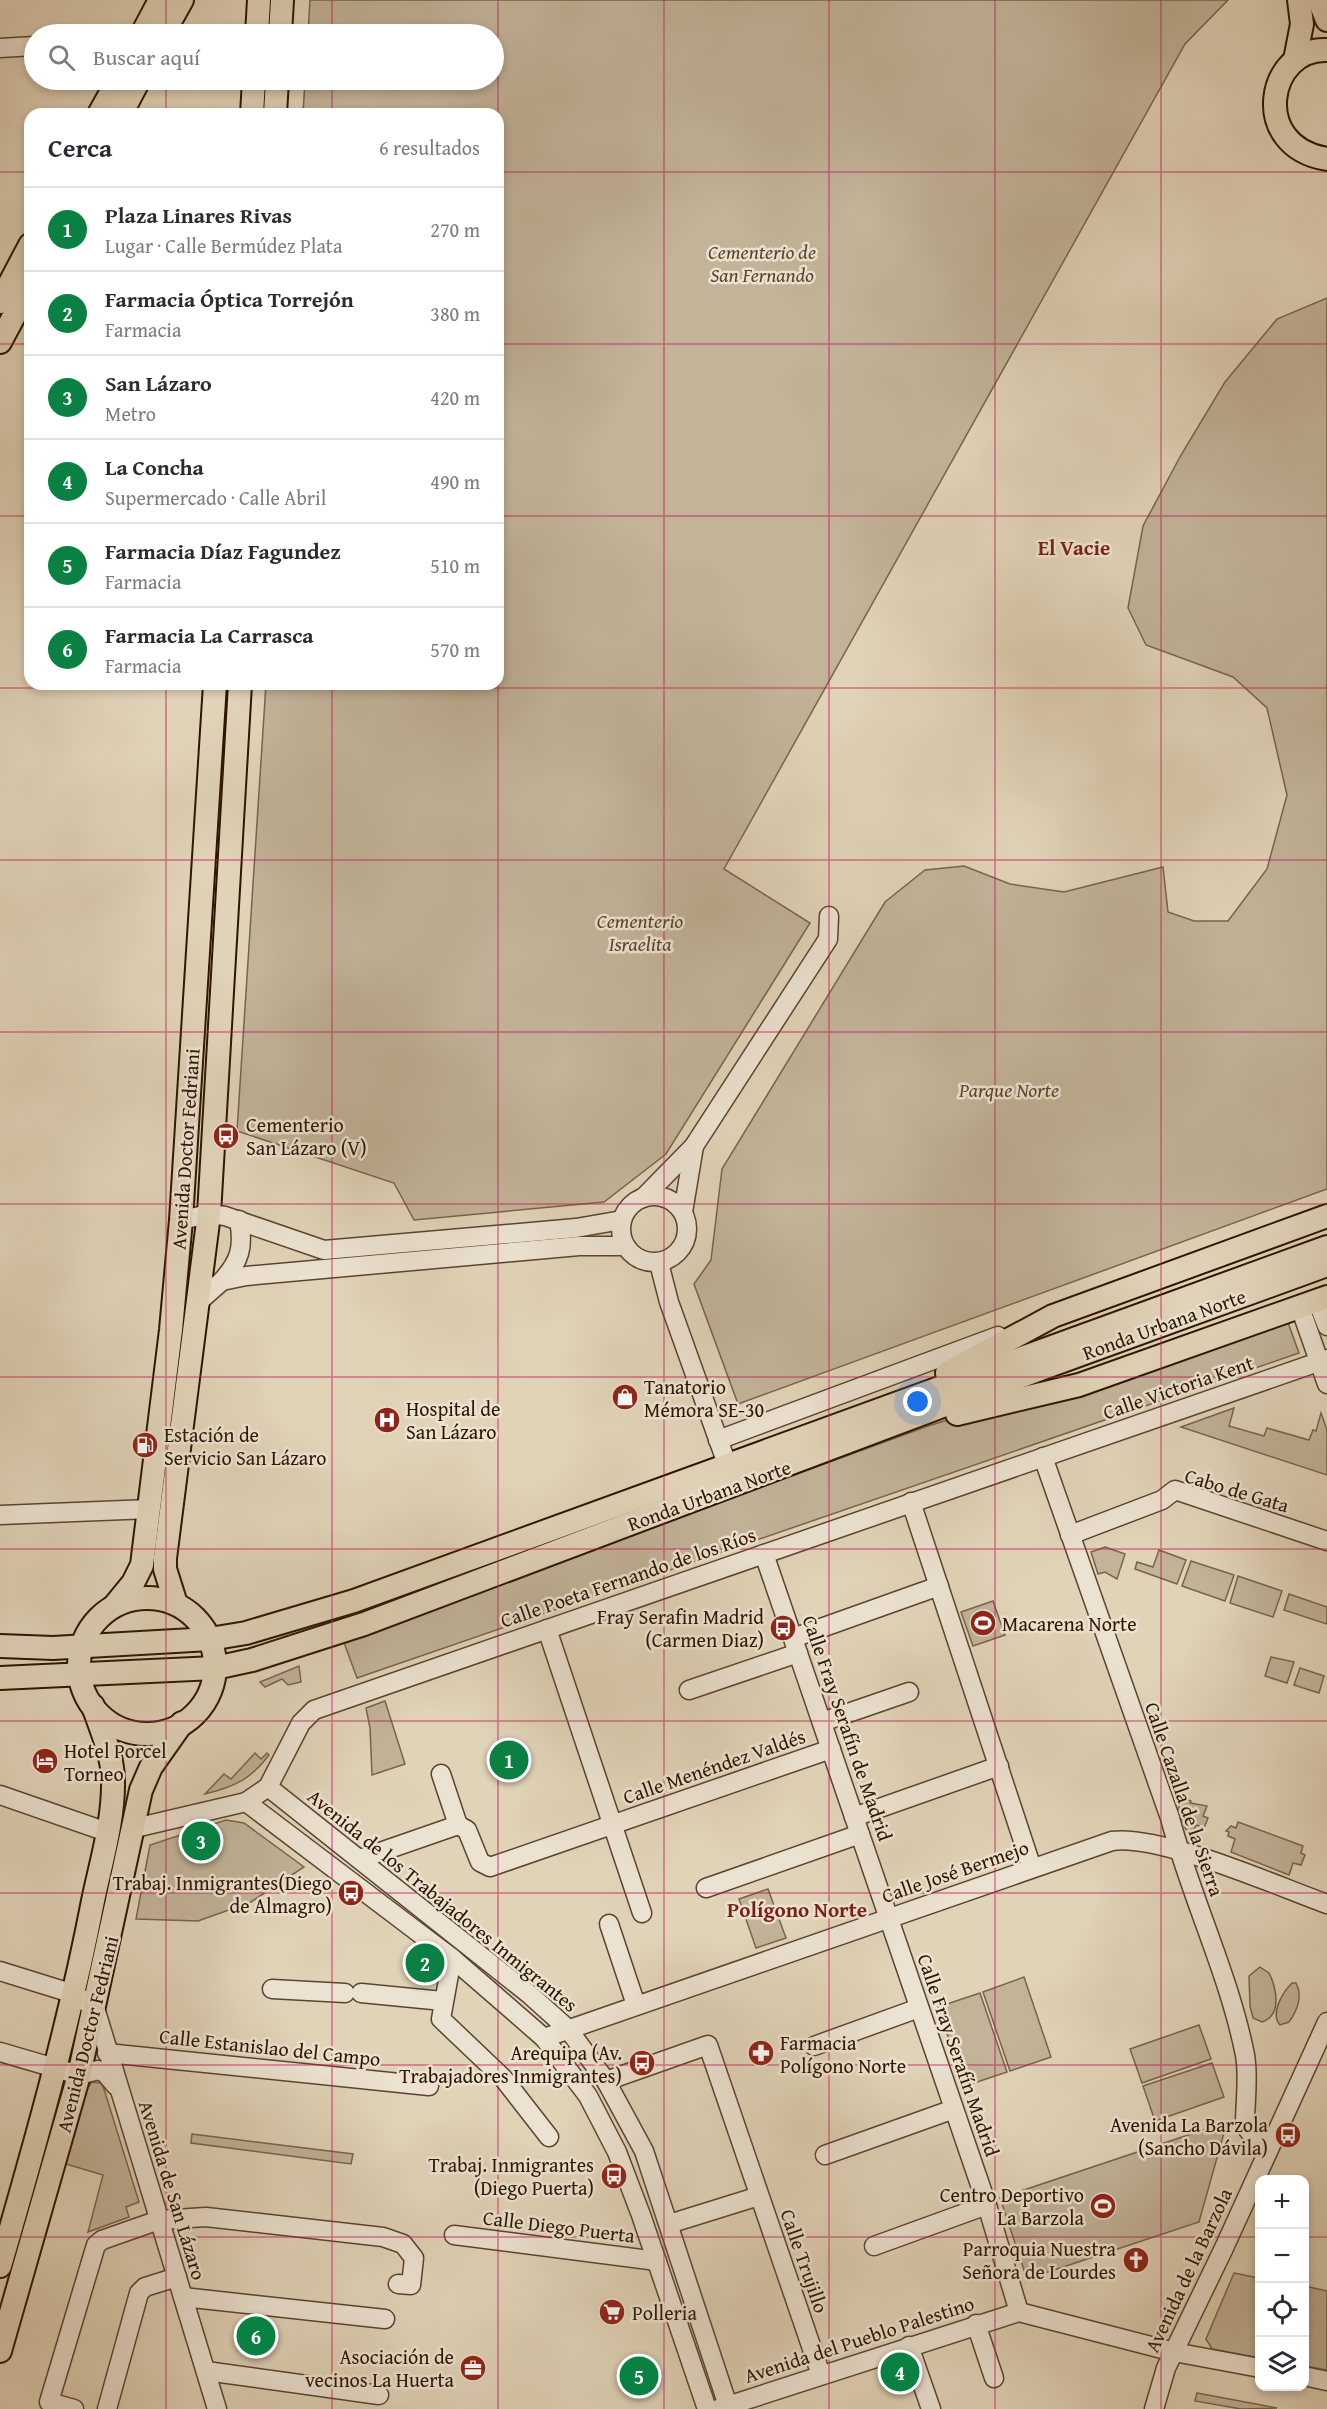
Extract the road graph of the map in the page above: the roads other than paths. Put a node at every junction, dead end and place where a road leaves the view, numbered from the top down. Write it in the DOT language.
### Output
graph roads {
  1 [pos="160,0"];
  2 [pos="182,0"];
  3 [pos="259,0"];
  4 [pos="282,0"];
  5 [pos="1299,0"];
  6 [pos="1319,0"];
  7 [pos="1327,20"];
  8 [pos="147,24"];
  9 [pos="169,24"];
  10 [pos="258,24"];
  11 [pos="281,24"];
  12 [pos="24,47"];
  13 [pos="0,48"];
  14 [pos="1327,50"];
  15 [pos="1295,60"];
  16 [pos="112,90"];
  17 [pos="134,90"];
  18 [pos="253,90"];
  19 [pos="276,90"];
  20 [pos="102,108"];
  21 [pos="124,108"];
  22 [pos="252,108"];
  23 [pos="275,108"];
  24 [pos="1327,159"];
  25 [pos="24,258"];
  26 [pos="14,281"];
  27 [pos="0,302"];
  28 [pos="0,342"];
  29 [pos="215,690"];
  30 [pos="240,690"];
  31 [pos="829,916"];
  32 [pos="694,1146"];
  33 [pos="643,1198"];
  34 [pos="683,1212"];
  35 [pos="209,1214"];
  36 [pos="1327,1216"];
  37 [pos="181,1220"];
  38 [pos="239,1220"];
  39 [pos="622,1220"];
  40 [pos="625,1246"];
  41 [pos="1327,1247"];
  42 [pos="324,1250"];
  43 [pos="659,1263"];
  44 [pos="1327,1265"];
  45 [pos="302,1270"];
  46 [pos="222,1281"];
  47 [pos="1315,1301"];
  48 [pos="196,1304"];
  49 [pos="1053,1316"];
  50 [pos="1327,1326"];
  51 [pos="1323,1361"];
  52 [pos="1327,1384"];
  53 [pos="879,1421"];
  54 [pos="718,1440"];
  55 [pos="1043,1457"];
  56 [pos="727,1464"];
  57 [pos="911,1502"];
  58 [pos="150,1509"];
  59 [pos="0,1515"];
  60 [pos="1070,1535"];
  61 [pos="1327,1541"];
  62 [pos="764,1554"];
  63 [pos="939,1586"];
  64 [pos="176,1604"];
  65 [pos="115,1605"];
  66 [pos="547,1629"];
  67 [pos="210,1639"];
  68 [pos="82,1645"];
  69 [pos="0,1646"];
  70 [pos="796,1646"];
  71 [pos="215,1668"];
  72 [pos="79,1676"];
  73 [pos="0,1678"];
  74 [pos="689,1690"];
  75 [pos="909,1692"];
  76 [pos="93,1706"];
  77 [pos="822,1722"];
  78 [pos="182,1723"];
  79 [pos="831,1749"];
  80 [pos="999,1766"];
  81 [pos="441,1774"];
  82 [pos="268,1787"];
  83 [pos="0,1795"];
  84 [pos="246,1802"];
  85 [pos="855,1817"];
  86 [pos="612,1825"];
  87 [pos="458,1826"];
  88 [pos="135,1828"];
  89 [pos="107,1832"];
  90 [pos="861,1834"];
  91 [pos="1179,1851"];
  92 [pos="360,1859"];
  93 [pos="1032,1868"];
  94 [pos="706,1888"];
  95 [pos="1327,1904"];
  96 [pos="642,1913"];
  97 [pos="889,1917"];
  98 [pos="609,1924"];
  99 [pos="452,1959"];
  100 [pos="0,1971"];
  101 [pos="272,1989"];
  102 [pos="74,1994"];
  103 [pos="443,2001"];
  104 [pos="636,2005"];
  105 [pos="95,2008"];
  106 [pos="919,2008"];
  107 [pos="1327,2022"];
  108 [pos="568,2029"];
  109 [pos="544,2038"];
  110 [pos="814,2046"];
  111 [pos="0,2052"];
  112 [pos="107,2053"];
  113 [pos="56,2069"];
  114 [pos="79,2075"];
  115 [pos="606,2081"];
  116 [pos="429,2086"];
  117 [pos="118,2090"];
  118 [pos="954,2109"];
  119 [pos="549,2137"];
  120 [pos="1275,2138"];
  121 [pos="825,2155"];
  122 [pos="759,2196"];
  123 [pos="987,2205"];
  124 [pos="7,2217"];
  125 [pos="159,2220"];
  126 [pos="669,2224"];
  127 [pos="454,2235"];
  128 [pos="874,2246"];
  129 [pos="657,2261"];
  130 [pos="0,2266"];
  131 [pos="177,2277"];
  132 [pos="398,2284"];
  133 [pos="183,2297"];
  134 [pos="1019,2312"];
  135 [pos="385,2319"];
  136 [pos="976,2324"];
  137 [pos="909,2346"];
  138 [pos="0,2351"];
  139 [pos="1174,2352"];
  140 [pos="1255,2367"];
  141 [pos="206,2371"];
  142 [pos="821,2375"];
  143 [pos="1309,2377"];
  144 [pos="993,2378"];
  145 [pos="1327,2381"];
  146 [pos="379,2395"];
  147 [pos="725,2408"];
  148 [pos="74,2409"];
  149 [pos="108,2409"];
  150 [pos="217,2409"];
  151 [pos="706,2409"];
  152 [pos="931,2409"];
  153 [pos="1155,2409"];
  1 -- 8 [label="main road"];
  2 -- 9 [label="main road"];
  3 -- 10 [label="main road"];
  4 -- 11 [label="main road"];
  5 -- 15 [label="main road"];
  6 -- 7 [label="main road"];
  12 -- 13 [label="street"];
  14 -- 15 [label="main road"];
  15 -- 24 [label="main road"];
  16 -- 20 [label="main road"];
  17 -- 21 [label="main road"];
  18 -- 22 [label="main road"];
  19 -- 23 [label="main road"];
  25 -- 26 [label="main road"];
  26 -- 27 [label="main road"];
  26 -- 28 [label="main road"];
  29 -- 37 [label="main road, Avenida Doctor Fedriani"];
  30 -- 35 [label="main road, Avenida Doctor Fedriani"];
  31 -- 32 [label="street"];
  32 -- 33 [label="street"];
  32 -- 34 [label="street"];
  33 -- 34 [label="street"];
  33 -- 39 [label="street"];
  34 -- 43 [label="street"];
  35 -- 37 [label="street"];
  35 -- 38 [label="street"];
  35 -- 48 [label="main road, Avenida Doctor Fedriani"];
  36 -- 49 [label="main road"];
  37 -- 58 [label="main road, Avenida Doctor Fedriani"];
  38 -- 42 [label="street"];
  38 -- 46 [label="street"];
  39 -- 40 [label="street"];
  39 -- 42 [label="street"];
  40 -- 43 [label="street"];
  40 -- 45 [label="street"];
  41 -- 53 [label="main road, Ronda Urbana Norte"];
  42 -- 45 [label="street"];
  43 -- 54 [label="street"];
  44 -- 53 [label="main road, Ronda Urbana Norte"];
  45 -- 46 [label="street"];
  46 -- 48 [label="street"];
  47 -- 50 [label="street"];
  47 -- 51 [label="street"];
  47 -- 53 [label="main road"];
  48 -- 64 [label="main road, Avenida Doctor Fedriani"];
  49 -- 53 [label="main road"];
  49 -- 54 [label="street"];
  51 -- 52 [label="street"];
  51 -- 55 [label="street, Calle Victoria Kent"];
  53 -- 56 [label="main road, Ronda Urbana Norte"];
  53 -- 71 [label="main road, Ronda Urbana Norte"];
  54 -- 56 [label="street"];
  55 -- 57 [label="street, Calle Poeta Fernando de los Ríos"];
  55 -- 60 [label="street, Calle Cazalla de la Sierra"];
  56 -- 67 [label="main road, Ronda Urbana Norte"];
  57 -- 62 [label="street, Calle Poeta Fernando de los Ríos"];
  57 -- 63 [label="street"];
  58 -- 59 [label="street"];
  58 -- 65 [label="main road, Avenida Doctor Fedriani"];
  60 -- 61 [label="street, Cabo de Gata"];
  60 -- 91 [label="street, Calle Cazalla de la Sierra"];
  62 -- 66 [label="street, Calle Poeta Fernando de los Ríos"];
  62 -- 70 [label="street, Calle Fray Serafín de Madrid"];
  63 -- 70 [label="street"];
  63 -- 80 [label="street"];
  64 -- 65 [label="main road"];
  64 -- 67 [label="main road"];
  65 -- 68 [label="main road, Avenida Doctor Fedriani"];
  66 -- 82 [label="street, Calle Poeta Fernando de los Ríos"];
  66 -- 86 [label="street"];
  67 -- 68 [label="main road, Ronda Urbana Norte"];
  67 -- 71 [label="main road"];
  68 -- 69 [label="main road, Ronda Urbana Norte"];
  68 -- 72 [label="main road"];
  70 -- 74 [label="street"];
  70 -- 77 [label="street, Calle Fray Serafín de Madrid"];
  71 -- 72 [label="main road, Ronda Urbana Norte"];
  71 -- 78 [label="main road, Avenida Doctor Fedriani"];
  72 -- 73 [label="main road, Ronda Urbana Norte"];
  72 -- 76 [label="main road, Avenida Doctor Fedriani"];
  75 -- 77 [label="street"];
  76 -- 78 [label="main road"];
  76 -- 89 [label="main road, Avenida Doctor Fedriani"];
  77 -- 79 [label="street, Calle Fray Serafín de Madrid"];
  78 -- 88 [label="main road, Avenida Doctor Fedriani"];
  79 -- 85 [label="street, Calle Fray Serafín de Madrid"];
  79 -- 86 [label="street, Calle Menéndez Valdés"];
  80 -- 85 [label="street"];
  80 -- 93 [label="street"];
  81 -- 87 [label="street"];
  82 -- 84 [label="street"];
  82 -- 92 [label="street, Avenida de los Trabajadores Inmigrantes"];
  83 -- 89 [label="street"];
  84 -- 88 [label="street"];
  84 -- 99 [label="street, Avenida de los Trabajadores Inmigrantes"];
  85 -- 90 [label="street, Calle Fray Serafín de Madrid"];
  86 -- 87 [label="street, Calle Menéndez Valdés"];
  86 -- 96 [label="street"];
  87 -- 92 [label="street"];
  88 -- 105 [label="main road, Avenida Doctor Fedriani"];
  89 -- 102 [label="main road, Avenida Doctor Fedriani"];
  90 -- 94 [label="street"];
  90 -- 97 [label="street, Calle Fray Serafín de Madrid"];
  91 -- 93 [label="street, Calle José Bermejo"];
  91 -- 95 [label="street, Calle José Bermejo"];
  91 -- 120 [label="street, Calle Cazalla de la Sierra"];
  92 -- 108 [label="street, Avenida de los Trabajadores Inmigrantes"];
  93 -- 97 [label="street, Calle José Bermejo"];
  97 -- 104 [label="street, Calle José Bermejo"];
  97 -- 106 [label="street, Calle Fray Serafín Madrid"];
  98 -- 104 [label="street"];
  99 -- 103 [label="street"];
  99 -- 109 [label="street, Avenida de los Trabajadores Inmigrantes"];
  100 -- 102 [label="street"];
  101 -- 103 [label="street"];
  102 -- 105 [label="street"];
  102 -- 113 [label="main road, Avenida Doctor Fedriani"];
  103 -- 119 [label="street"];
  104 -- 108 [label="street, Calle José Bermejo"];
  105 -- 112 [label="street, Avenida de San Lázaro"];
  105 -- 114 [label="main road, Avenida Doctor Fedriani"];
  106 -- 110 [label="street"];
  106 -- 118 [label="street, Calle Fray Serafín Madrid"];
  107 -- 120 [label="street, Avenida de la Barzola"];
  108 -- 109 [label="street, Calle José Bermejo"];
  108 -- 115 [label="street, Avenida de los Trabajadores Inmigrantes"];
  109 -- 129 [label="street, Avenida de los Trabajadores Inmigrantes"];
  111 -- 113 [label="street"];
  112 -- 116 [label="street, Calle Estanislao del Campo"];
  112 -- 117 [label="street, Avenida de San Lázaro"];
  113 -- 114 [label="street"];
  113 -- 124 [label="main road, Avenida Doctor Fedriani"];
  114 -- 117 [label="street"];
  114 -- 138 [label="main road, Avenida Doctor Fedriani"];
  115 -- 122 [label="street, Calle Trujillo"];
  115 -- 126 [label="street, Avenida de los Trabajadores Inmigrantes"];
  117 -- 125 [label="street, Avenida de San Lázaro"];
  118 -- 121 [label="street"];
  118 -- 123 [label="street, Calle Fray Serafín Madrid"];
  120 -- 139 [label="street, Avenida de la Barzola"];
  122 -- 126 [label="street"];
  122 -- 142 [label="street, Calle Trujillo"];
  123 -- 128 [label="street"];
  123 -- 134 [label="street, Calle Fray Serafín Madrid"];
  124 -- 130 [label="main road, Avenida Doctor Fedriani"];
  125 -- 131 [label="street, Avenida de San Lázaro"];
  125 -- 132 [label="street"];
  125 -- 148 [label="street"];
  126 -- 147 [label="street, Avenida de los Trabajadores Inmigrantes"];
  127 -- 129 [label="street, Calle Diego Puerta"];
  129 -- 151 [label="street, Avenida de los Trabajadores Inmigrantes"];
  131 -- 133 [label="street, Avenida de San Lázaro"];
  131 -- 149 [label="street"];
  133 -- 135 [label="street"];
  133 -- 141 [label="street, Avenida de San Lázaro"];
  134 -- 136 [label="street, Avenida del Pueblo Palestino"];
  134 -- 139 [label="street"];
  136 -- 137 [label="street, Avenida del Pueblo Palestino"];
  136 -- 144 [label="street"];
  137 -- 142 [label="street, Avenida del Pueblo Palestino"];
  137 -- 152 [label="street"];
  139 -- 140 [label="street"];
  139 -- 153 [label="street, Avenida de la Barzola"];
  141 -- 146 [label="street"];
  141 -- 150 [label="street, Avenida de San Lázaro"];
  142 -- 147 [label="street, Avenida del Pueblo Palestino"];
  143 -- 145 [label="street"];
}
